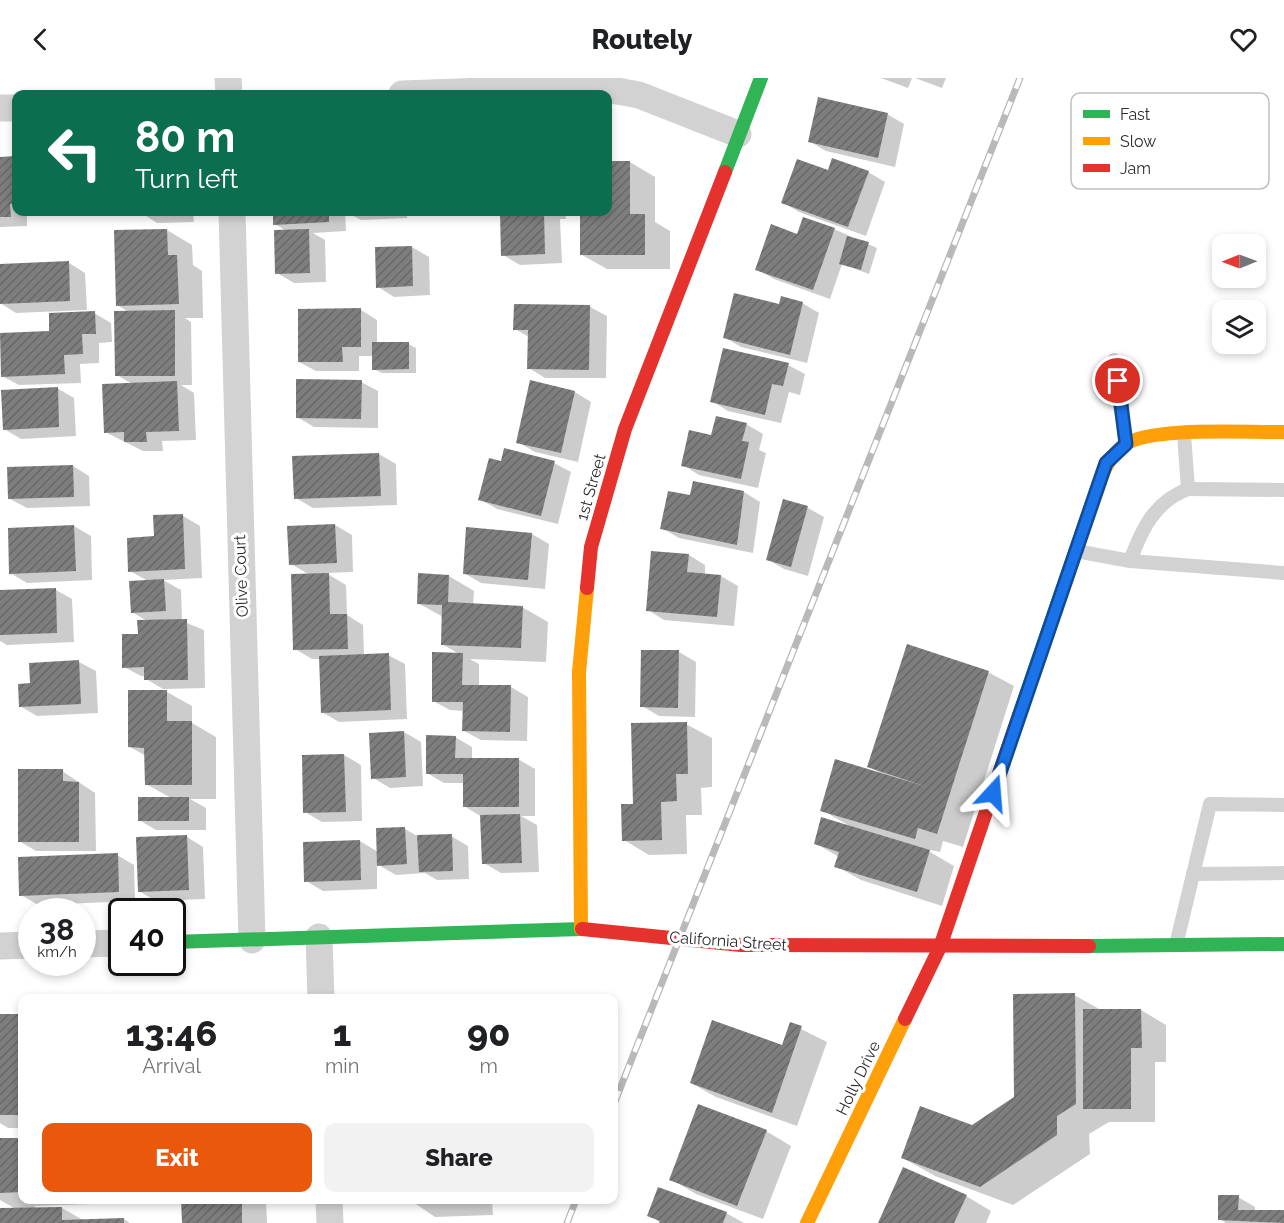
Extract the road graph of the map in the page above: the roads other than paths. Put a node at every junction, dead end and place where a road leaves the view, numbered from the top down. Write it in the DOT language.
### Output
graph roads {
  1 [pos="762,78"];
  2 [pos="512,90"];
  3 [pos="612,90"];
  4 [pos="612,90"];
  5 [pos="738,134"];
  6 [pos="231,216"];
  7 [pos="1114,360"];
  8 [pos="1284,432"];
  9 [pos="1184,434"];
  10 [pos="1126,444"];
  11 [pos="1188,489"];
  12 [pos="1284,490"];
  13 [pos="1076,551"];
  14 [pos="1130,561"];
  15 [pos="1284,573"];
  16 [pos="1284,805"];
  17 [pos="1284,873"];
  18 [pos="1193,874"];
  19 [pos="581,929"];
  20 [pos="320,937"];
  21 [pos="252,940"];
  22 [pos="186,942"];
  23 [pos="1284,944"];
  24 [pos="18,945"];
  25 [pos="1176,945"];
  26 [pos="0,946"];
  27 [pos="940,947"];
  28 [pos="321,994"];
  29 [pos="329,1204"];
  30 [pos="330,1223"];
  31 [pos="807,1223"];
  1 -- 5 [label="street, 1st Street"];
  2 -- 4 [label="street"];
  3 -- 5 [label="street"];
  5 -- 19 [label="street, 1st Street"];
  6 -- 21 [label="street, Olive Court"];
  7 -- 10 [label="lane"];
  8 -- 9 [label="street"];
  9 -- 10 [label="street"];
  9 -- 11 [label="lane"];
  10 -- 13 [label="street, Holly Drive"];
  11 -- 12 [label="lane"];
  11 -- 14 [label="lane"];
  13 -- 14 [label="lane"];
  13 -- 27 [label="street, Holly Drive"];
  14 -- 15 [label="lane"];
  16 -- 18 [label="lane"];
  17 -- 18 [label="lane"];
  18 -- 25 [label="lane"];
  19 -- 20 [label="street, California Street"];
  19 -- 27 [label="street, California Street"];
  20 -- 21 [label="street, California Street"];
  20 -- 28 [label="street"];
  21 -- 22 [label="street, California Street"];
  23 -- 25 [label="street, California Street"];
  24 -- 26 [label="street"];
  25 -- 27 [label="street, California Street"];
  27 -- 31 [label="street, Holly Drive"];
  29 -- 30 [label="street"];
}
